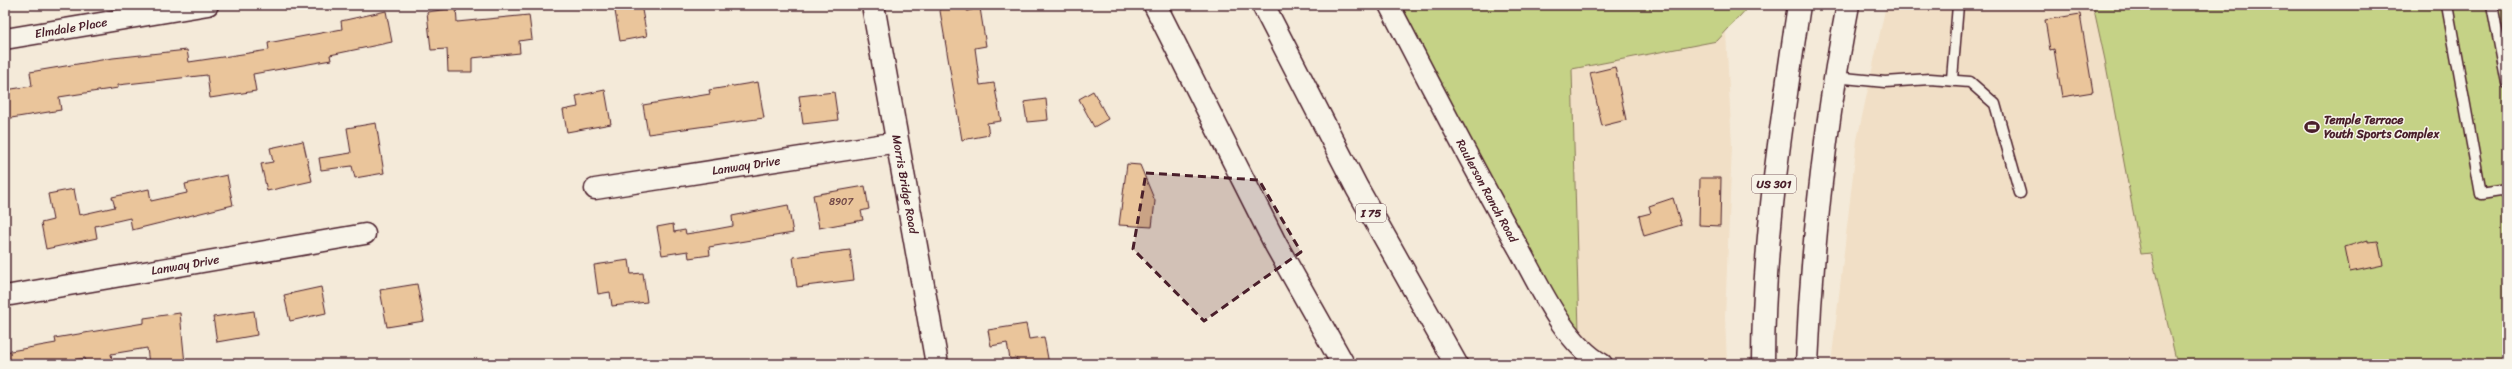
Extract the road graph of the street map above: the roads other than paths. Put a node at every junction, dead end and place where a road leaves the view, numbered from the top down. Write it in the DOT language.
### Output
graph roads {
  1 [pos="208,5"];
  2 [pos="873,5"];
  3 [pos="1155,5"];
  4 [pos="1263,5"];
  5 [pos="1389,5"];
  6 [pos="1799,5"];
  7 [pos="1848,5"];
  8 [pos="1958,5"];
  9 [pos="2447,5"];
  10 [pos="2492,5"];
  11 [pos="5,39"];
  12 [pos="1834,77"];
  13 [pos="1952,79"];
  14 [pos="2507,83"];
  15 [pos="898,142"];
  16 [pos="595,190"];
  17 [pos="2507,190"];
  18 [pos="2020,193"];
  19 [pos="365,234"];
  20 [pos="5,296"];
  21 [pos="937,364"];
  22 [pos="1343,364"];
  23 [pos="1456,364"];
  24 [pos="1602,364"];
  25 [pos="1763,364"];
  26 [pos="1807,364"];
  1 -- 11 [label="street, Elmdale Place"];
  2 -- 15 [label="main road, Morris Bridge Road"];
  3 -- 22 [label="main road"];
  4 -- 23 [label="main road, I 75"];
  5 -- 24 [label="street, Raulerson Ranch Road"];
  6 -- 25 [label="main road, US 301"];
  7 -- 12 [label="main road"];
  8 -- 13 [label="lane"];
  9 -- 17 [label="lane"];
  10 -- 14 [label="lane"];
  12 -- 13 [label="lane"];
  12 -- 26 [label="main road"];
  13 -- 18 [label="lane"];
  15 -- 16 [label="street, Lanway Drive"];
  15 -- 21 [label="main road, Morris Bridge Road"];
  19 -- 20 [label="street, Lanway Drive"];
}
